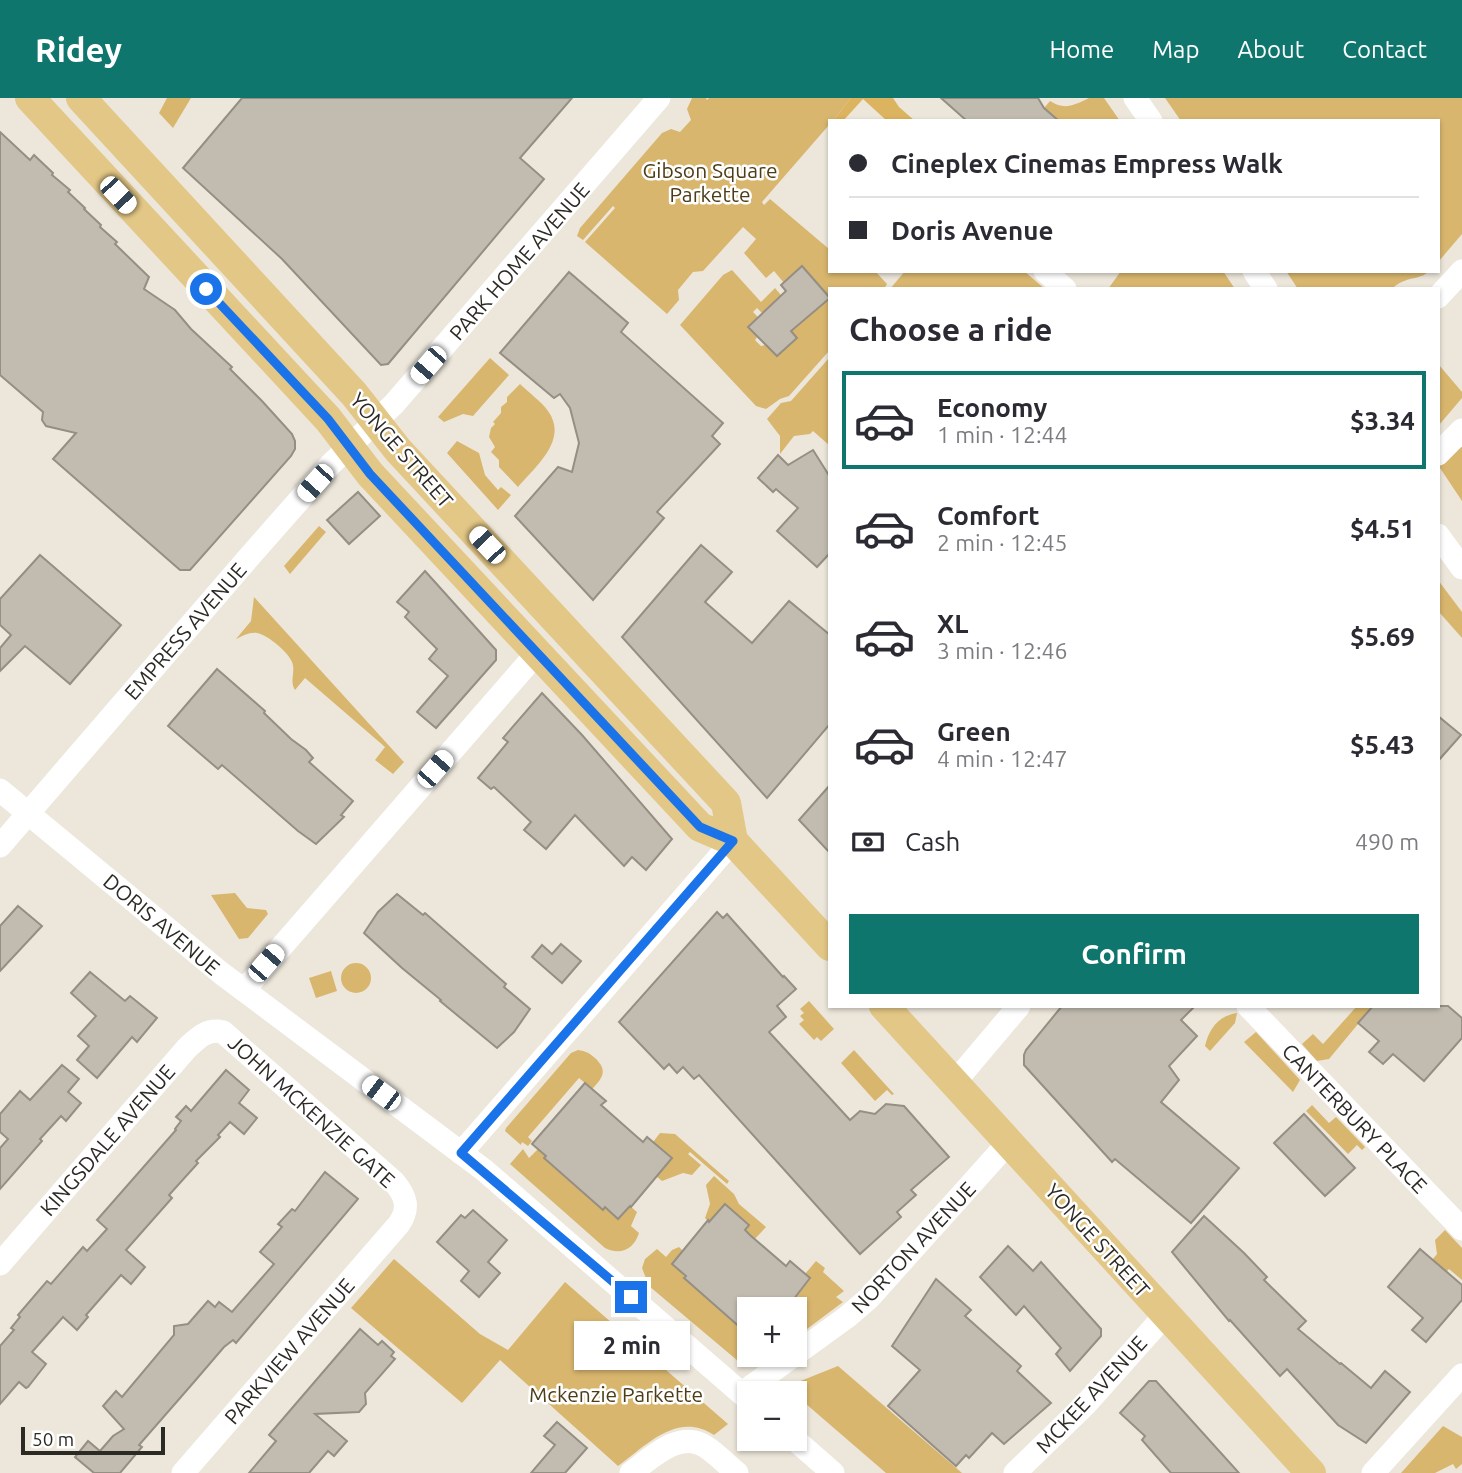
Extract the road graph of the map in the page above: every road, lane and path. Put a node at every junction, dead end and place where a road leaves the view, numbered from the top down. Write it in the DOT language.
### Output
graph roads {
  1 [pos="30,98"];
  2 [pos="81,98"];
  3 [pos="659,98"];
  4 [pos="1135,98"];
  5 [pos="1150,119"];
  6 [pos="1462,271"];
  7 [pos="1047,273"];
  8 [pos="1063,287"];
  9 [pos="1440,295"];
  10 [pos="376,422"];
  11 [pos="1462,430"];
  12 [pos="349,447"];
  13 [pos="1440,452"];
  14 [pos="1440,538"];
  15 [pos="1462,568"];
  16 [pos="536,654"];
  17 [pos="0,790"];
  18 [pos="27,813"];
  19 [pos="733,841"];
  20 [pos="0,846"];
  21 [pos="828,944"];
  22 [pos="244,990"];
  23 [pos="886,1008"];
  24 [pos="1017,1008"];
  25 [pos="1250,1008"];
  26 [pos="223,1032"];
  27 [pos="954,1083"];
  28 [pos="1009,1142"];
  29 [pos="461,1153"];
  30 [pos="396,1229"];
  31 [pos="1462,1229"];
  32 [pos="0,1264"];
  33 [pos="1166,1314"];
  34 [pos="1462,1375"];
  35 [pos="765,1381"];
  36 [pos="737,1390"];
  37 [pos="807,1450"];
  38 [pos="183,1473"];
  39 [pos="631,1473"];
  40 [pos="737,1473"];
  41 [pos="833,1473"];
  42 [pos="1015,1473"];
  43 [pos="1311,1473"];
  44 [pos="1373,1473"];
  1 -- 12 [label="main road, YONGE STREET"];
  2 -- 10 [label="main road, YONGE STREET"];
  3 -- 10 [label="street, PARK HOME AVENUE"];
  4 -- 5 [label="street"];
  6 -- 9 [label="street"];
  7 -- 8 [label="street"];
  10 -- 12 [label="street, EMPRESS AVENUE"];
  10 -- 19 [label="main road, YONGE STREET"];
  11 -- 13 [label="street"];
  12 -- 16 [label="main road, YONGE STREET"];
  12 -- 18 [label="street, EMPRESS AVENUE"];
  14 -- 15 [label="street"];
  16 -- 19 [label="main road, YONGE STREET"];
  16 -- 22 [label="street"];
  17 -- 18 [label="street, DORIS AVENUE"];
  18 -- 20 [label="street, EMPRESS AVENUE"];
  18 -- 22 [label="street, DORIS AVENUE"];
  19 -- 21 [label="main road, YONGE STREET"];
  19 -- 29 [label="street"];
  22 -- 29 [label="street, DORIS AVENUE"];
  23 -- 27 [label="main road, YONGE STREET"];
  24 -- 27 [label="street"];
  25 -- 31 [label="street, CANTERBURY PLACE"];
  26 -- 30 [label="street, JOHN MCKENZIE GATE"];
  26 -- 32 [label="street, KINGSDALE AVENUE"];
  27 -- 28 [label="main road, YONGE STREET"];
  28 -- 33 [label="main road, YONGE STREET"];
  28 -- 35 [label="street, NORTON AVENUE"];
  29 -- 36 [label="street, DORIS AVENUE"];
  30 -- 38 [label="street, PARKVIEW AVENUE"];
  33 -- 42 [label="street, MCKEE AVENUE"];
  33 -- 43 [label="main road, YONGE STREET"];
  34 -- 44 [label="street"];
  37 -- 41 [label="street"];
  39 -- 40 [label="street"];
}
